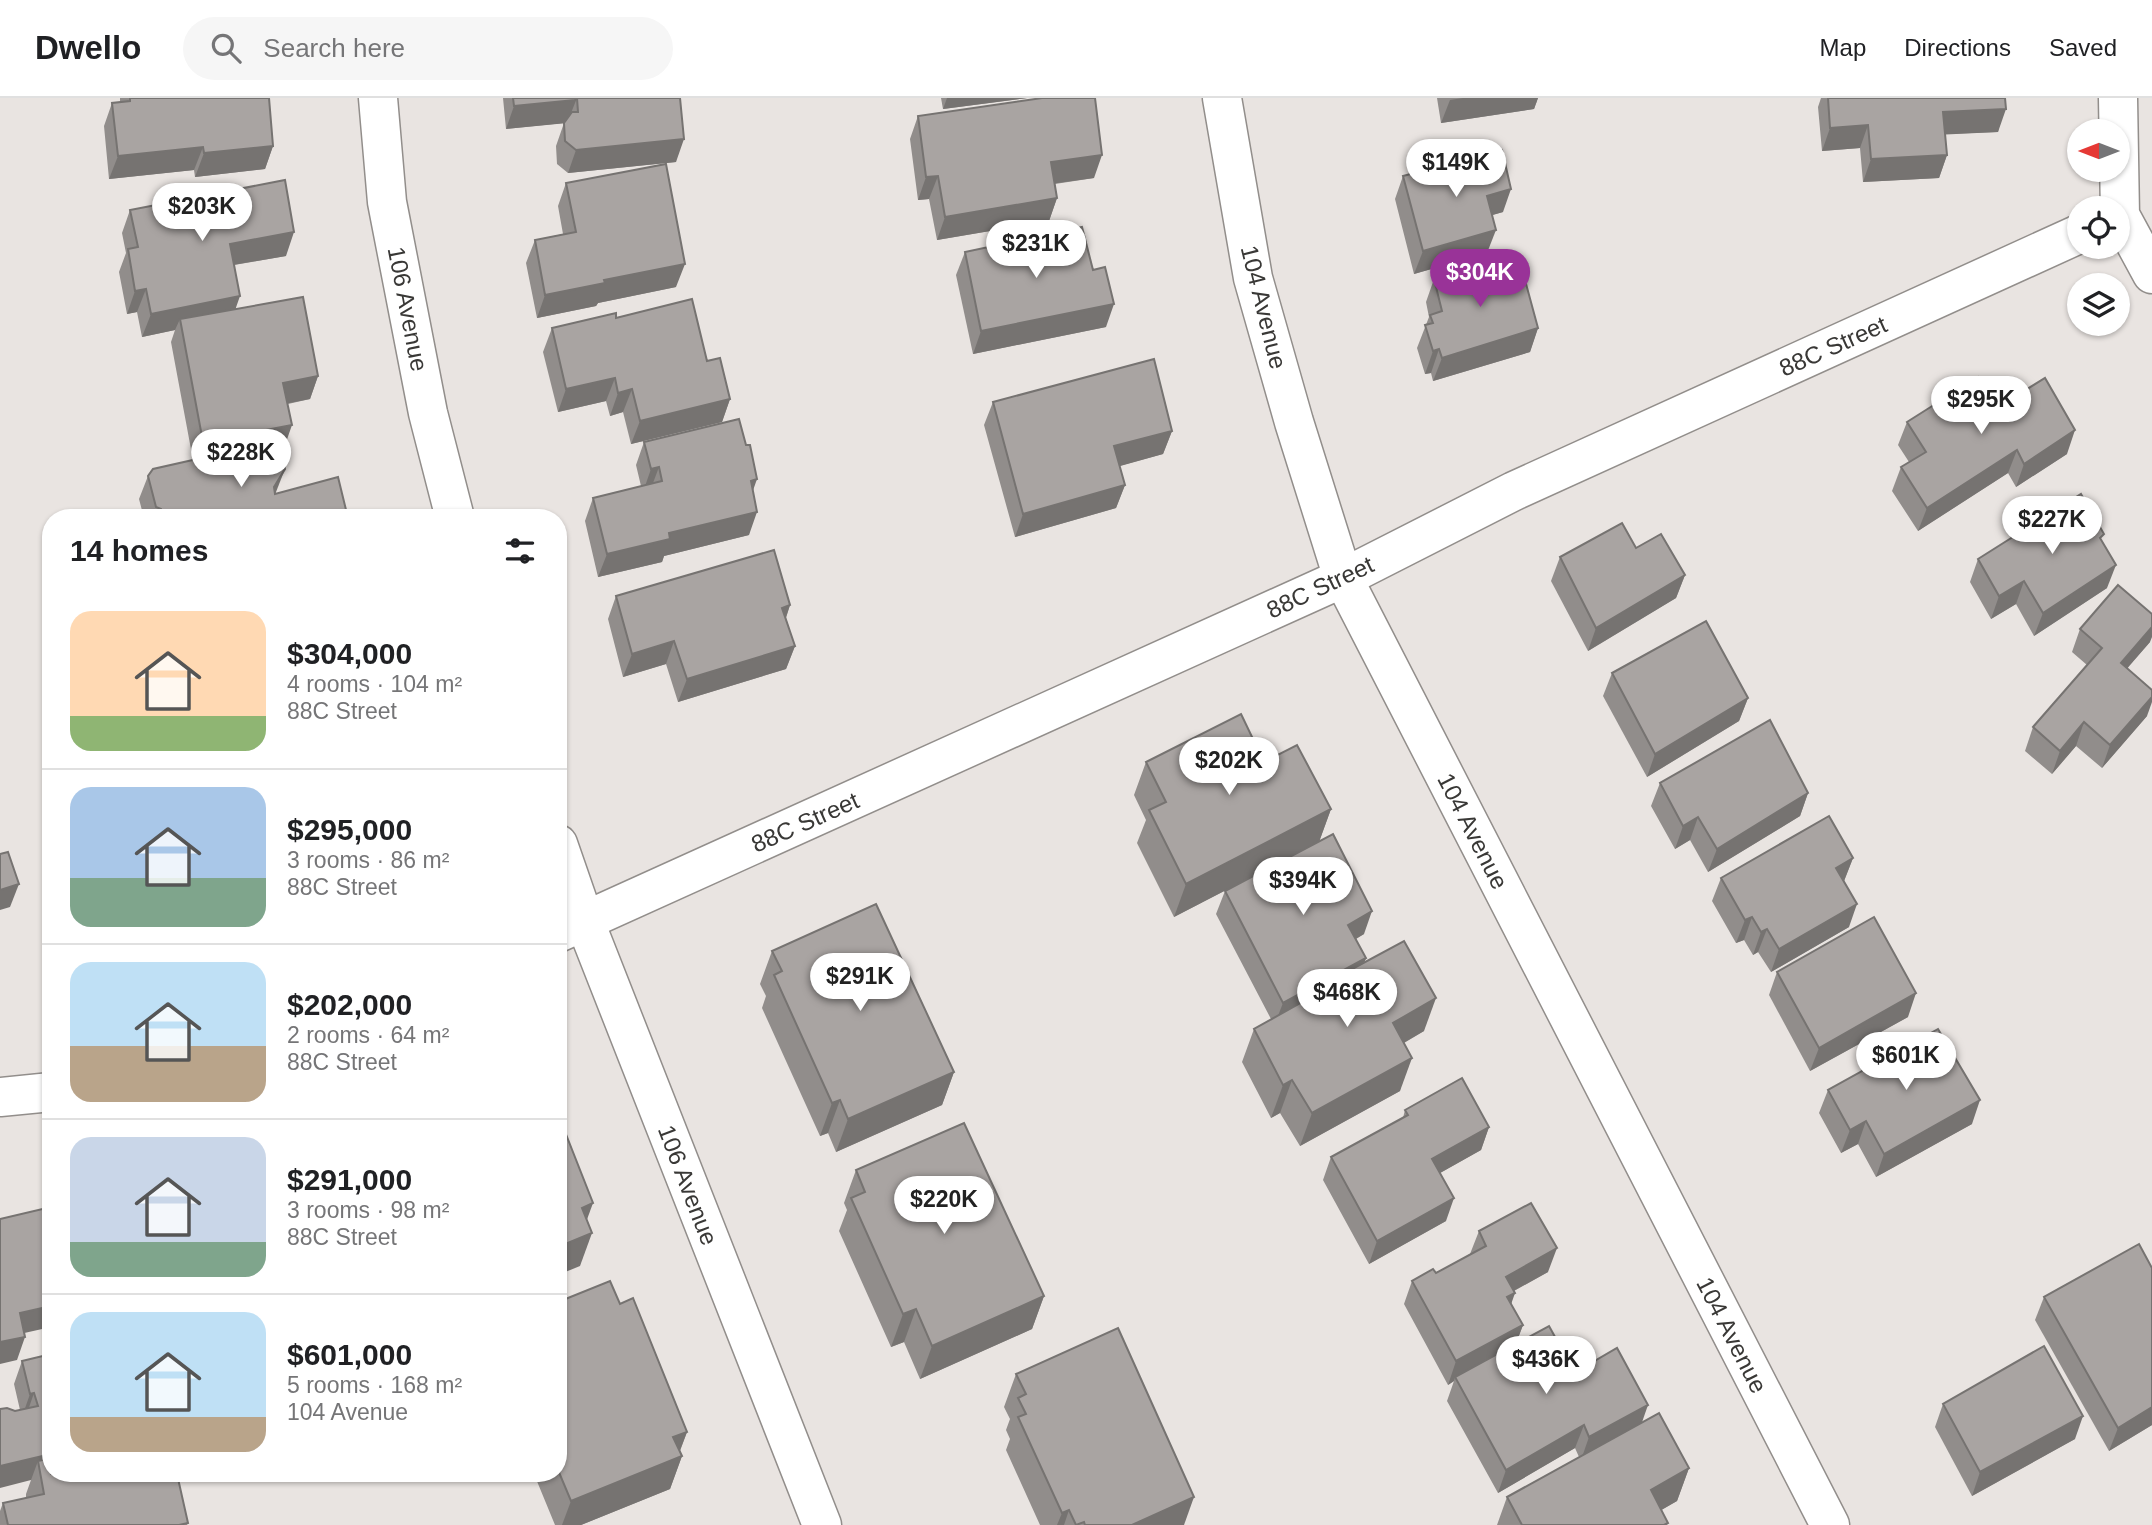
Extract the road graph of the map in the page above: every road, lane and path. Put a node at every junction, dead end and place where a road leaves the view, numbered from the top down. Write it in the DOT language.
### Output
graph roads {
  1 [pos="378,98"];
  2 [pos="1222,98"];
  3 [pos="2119,98"];
  4 [pos="2119,196"];
  5 [pos="2130,235"];
  6 [pos="2067,239"];
  7 [pos="2152,274"];
  8 [pos="452,509"];
  9 [pos="1343,578"];
  10 [pos="567,898"];
  11 [pos="572,928"];
  12 [pos="42,1092"];
  13 [pos="0,1097"];
  14 [pos="822,1525"];
  15 [pos="1830,1525"];
  1 -- 8 [label="street, 106 Avenue"];
  2 -- 9 [label="street, 104 Avenue"];
  3 -- 4 [label="street"];
  5 -- 7 [label="street"];
  6 -- 9 [label="street, 88C Street"];
  9 -- 11 [label="street, 88C Street"];
  9 -- 15 [label="street, 104 Avenue"];
  10 -- 11 [label="street, 106 Avenue"];
  11 -- 14 [label="street, 106 Avenue"];
  12 -- 13 [label="street"];
}
